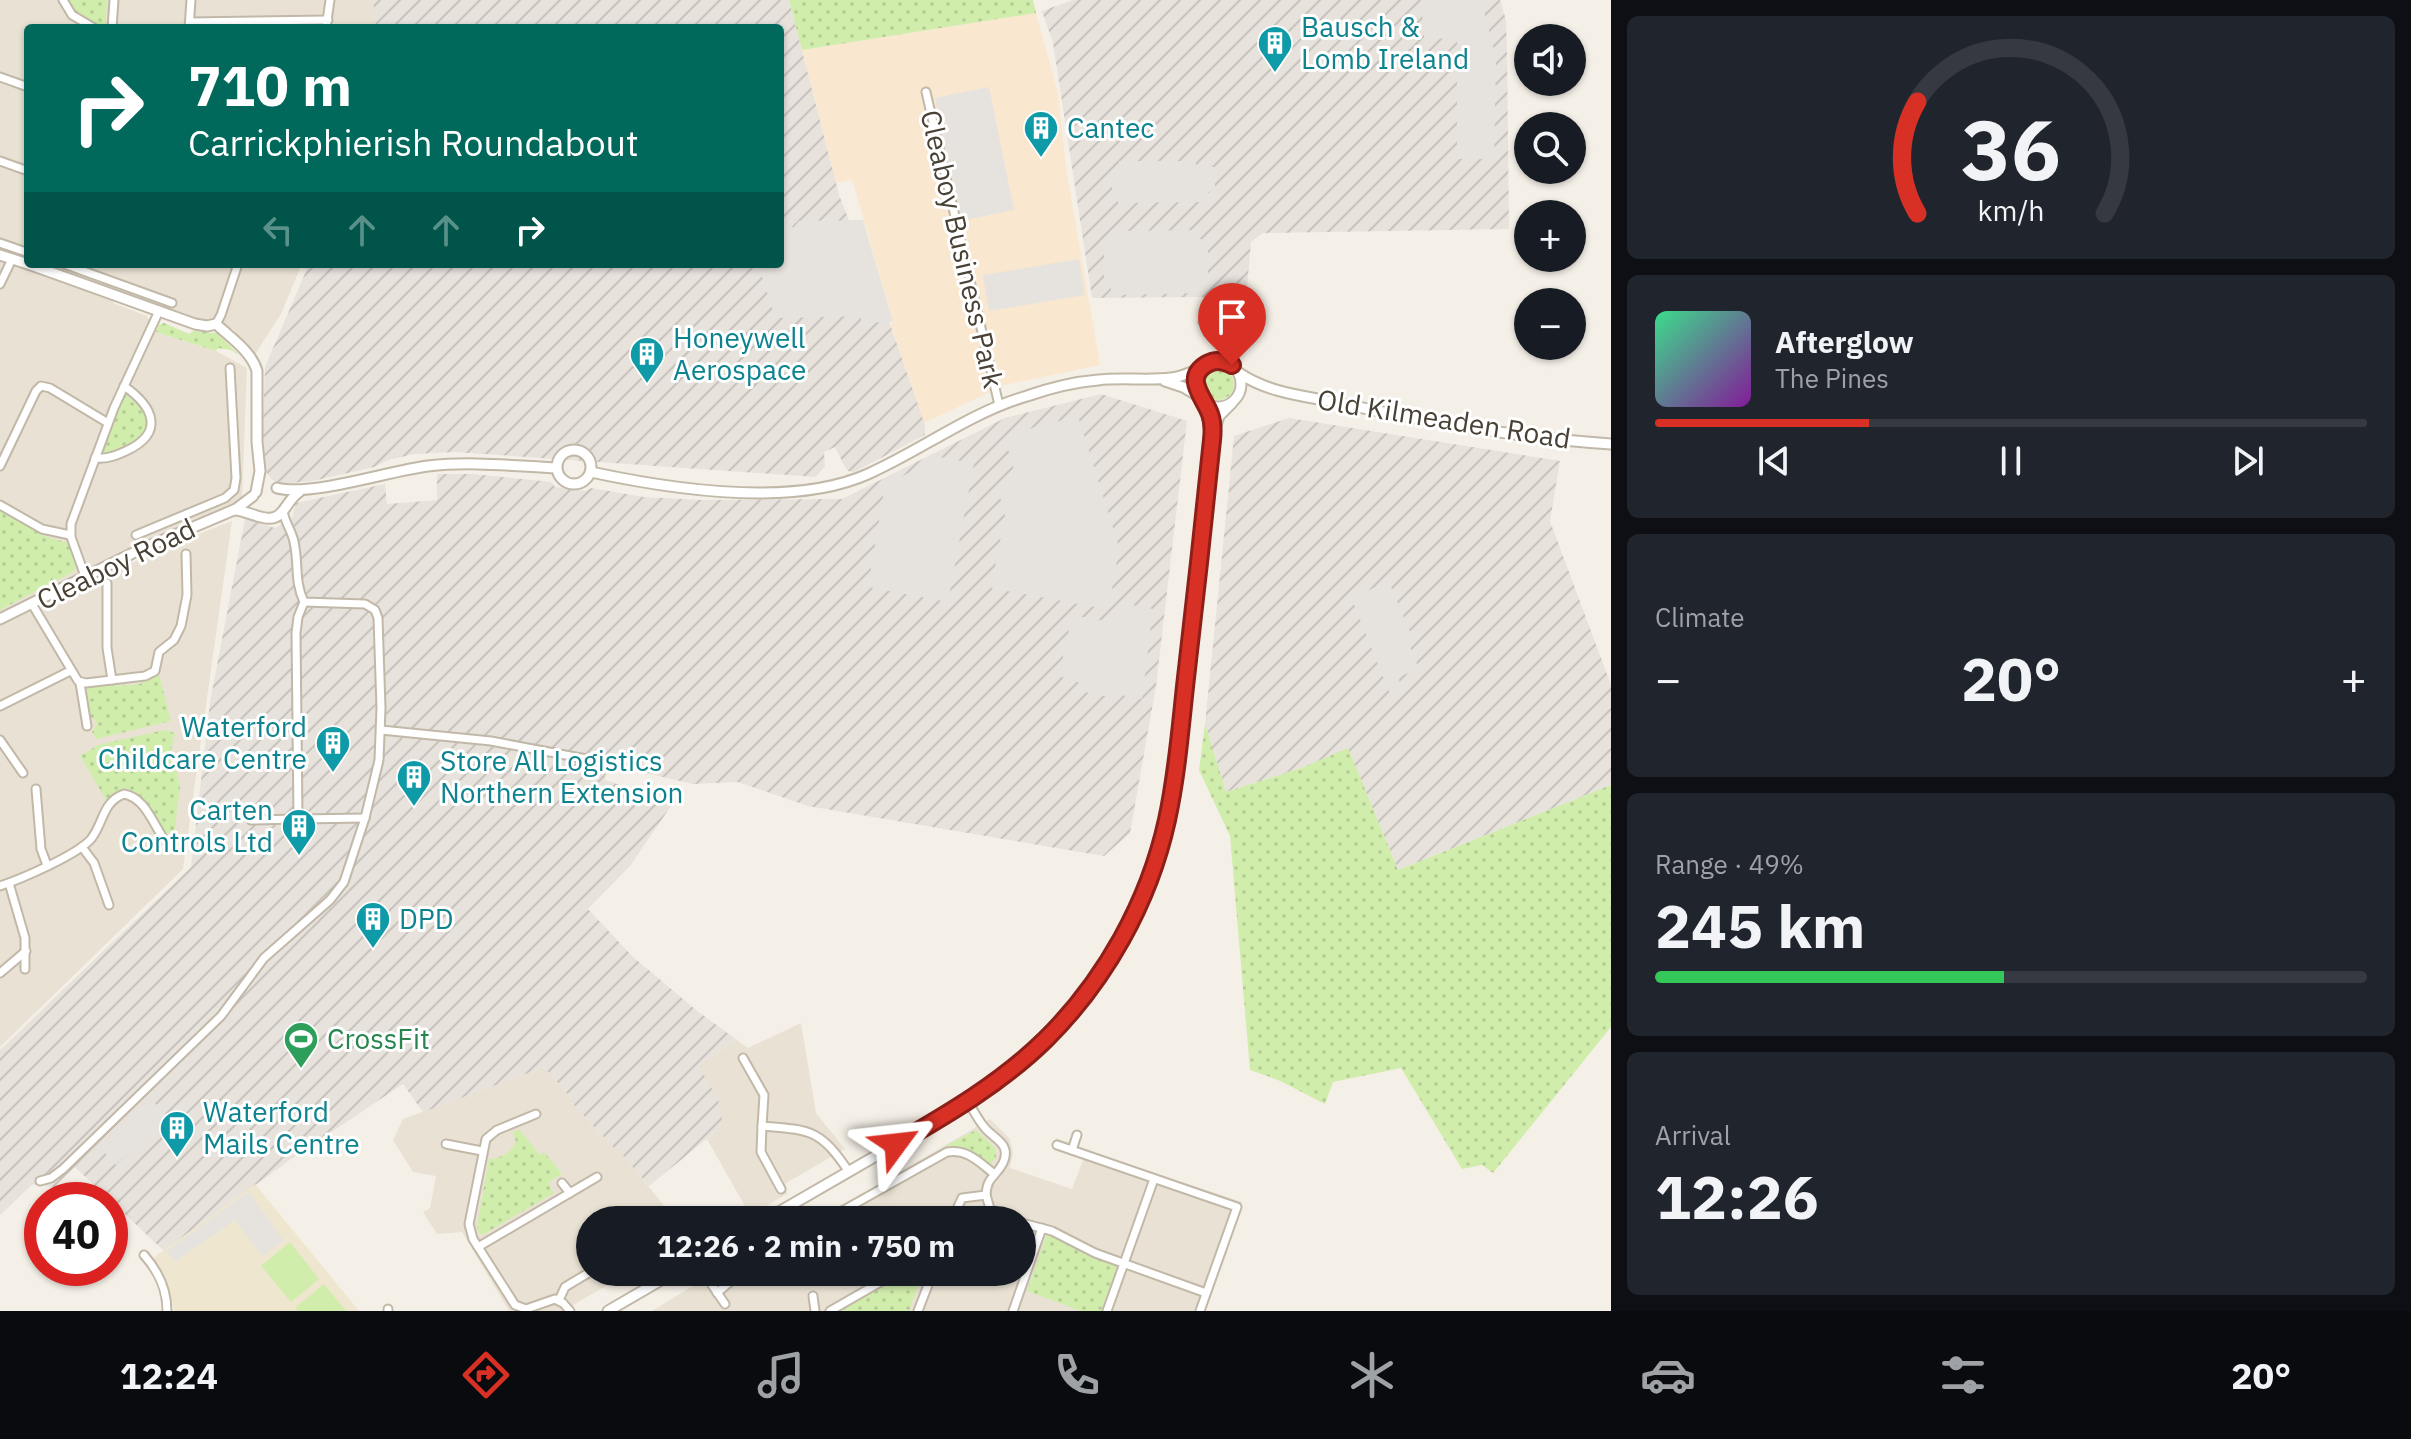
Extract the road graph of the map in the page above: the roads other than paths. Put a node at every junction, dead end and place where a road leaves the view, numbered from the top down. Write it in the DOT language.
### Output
graph roads {
  1 [pos="63,0"];
  2 [pos="114,0"];
  3 [pos="191,0"];
  4 [pos="330,0"];
  5 [pos="87,24"];
  6 [pos="112,24"];
  7 [pos="189,24"];
  8 [pos="327,24"];
  9 [pos="0,77"];
  10 [pos="24,86"];
  11 [pos="926,92"];
  12 [pos="0,161"];
  13 [pos="24,170"];
  14 [pos="0,243"];
  15 [pos="24,251"];
  16 [pos="0,255"];
  17 [pos="12,259"];
  18 [pos="24,263"];
  19 [pos="45,268"];
  20 [pos="75,268"];
  21 [pos="237,268"];
  22 [pos="112,282"];
  23 [pos="0,284"];
  24 [pos="108,293"];
  25 [pos="172,303"];
  26 [pos="159,311"];
  27 [pos="216,324"];
  28 [pos="230,368"];
  29 [pos="1200,369"];
  30 [pos="1239,373"];
  31 [pos="1151,379"];
  32 [pos="124,386"];
  33 [pos="1277,391"];
  34 [pos="1201,399"];
  35 [pos="1234,401"];
  36 [pos="999,405"];
  37 [pos="108,423"];
  38 [pos="1212,440"];
  39 [pos="1611,444"];
  40 [pos="95,458"];
  41 [pos="0,466"];
  42 [pos="556,468"];
  43 [pos="260,471"];
  44 [pos="591,472"];
  45 [pos="275,488"];
  46 [pos="302,491"];
  47 [pos="255,494"];
  48 [pos="0,505"];
  49 [pos="284,508"];
  50 [pos="232,510"];
  51 [pos="264,518"];
  52 [pos="158,526"];
  53 [pos="290,532"];
  54 [pos="70,535"];
  55 [pos="136,535"];
  56 [pos="163,539"];
  57 [pos="186,554"];
  58 [pos="85,576"];
  59 [pos="107,583"];
  60 [pos="304,602"];
  61 [pos="32,604"];
  62 [pos="0,619"];
  63 [pos="70,671"];
  64 [pos="112,680"];
  65 [pos="80,683"];
  66 [pos="0,706"];
  67 [pos="87,726"];
  68 [pos="381,730"];
  69 [pos="0,740"];
  70 [pos="597,761"];
  71 [pos="23,773"];
  72 [pos="36,789"];
  73 [pos="365,818"];
  74 [pos="298,819"];
  75 [pos="251,820"];
  76 [pos="166,842"];
  77 [pos="82,847"];
  78 [pos="47,865"];
  79 [pos="9,883"];
  80 [pos="0,886"];
  81 [pos="109,905"];
  82 [pos="26,951"];
  83 [pos="25,969"];
  84 [pos="0,973"];
  85 [pos="743,1058"];
  86 [pos="968,1101"];
  87 [pos="536,1114"];
  88 [pos="762,1126"];
  89 [pos="1077,1135"];
  90 [pos="444,1144"];
  91 [pos="1057,1145"];
  92 [pos="1072,1150"];
  93 [pos="482,1151"];
  94 [pos="849,1172"];
  95 [pos="993,1173"];
  96 [pos="597,1177"];
  97 [pos="1154,1179"];
  98 [pos="40,1181"];
  99 [pos="562,1183"];
  100 [pos="781,1189"];
  101 [pos="570,1193"];
  102 [pos="986,1195"];
  103 [pos="790,1206"];
  104 [pos="851,1206"];
  105 [pos="957,1206"];
  106 [pos="989,1206"];
  107 [pos="1036,1226"];
  108 [pos="1042,1228"];
  109 [pos="478,1247"];
  110 [pos="144,1255"];
  111 [pos="1125,1262"];
  112 [pos="576,1280"];
  113 [pos="649,1286"];
  114 [pos="713,1286"];
  115 [pos="725,1286"];
  116 [pos="874,1286"];
  117 [pos="928,1286"];
  118 [pos="717,1293"];
  119 [pos="1206,1293"];
  120 [pos="813,1296"];
  121 [pos="559,1300"];
  122 [pos="725,1304"];
  123 [pos="167,1311"];
  124 [pos="570,1311"];
  125 [pos="608,1311"];
  126 [pos="815,1311"];
  127 [pos="830,1311"];
  128 [pos="918,1311"];
  129 [pos="1013,1311"];
  130 [pos="1107,1311"];
  131 [pos="1200,1311"];
  1 -- 5 [label="street"];
  2 -- 6 [label="street"];
  3 -- 7 [label="street"];
  4 -- 8 [label="street"];
  9 -- 10 [label="street"];
  11 -- 36 [label="street, Cleaboy Business Park"];
  12 -- 13 [label="street"];
  14 -- 15 [label="street"];
  16 -- 17 [label="street"];
  17 -- 18 [label="street"];
  17 -- 23 [label="street"];
  19 -- 24 [label="street"];
  20 -- 22 [label="street"];
  21 -- 27 [label="street"];
  22 -- 24 [label="street"];
  22 -- 25 [label="street"];
  24 -- 26 [label="street"];
  26 -- 27 [label="street"];
  26 -- 32 [label="street"];
  27 -- 43 [label="street"];
  28 -- 52 [label="street"];
  29 -- 30 [label="street"];
  29 -- 31 [label="street"];
  29 -- 34 [label="street"];
  30 -- 33 [label="street, Old Kilmeaden Road"];
  30 -- 35 [label="street"];
  31 -- 34 [label="street"];
  31 -- 36 [label="street"];
  32 -- 37 [label="street"];
  32 -- 40 [label="street"];
  33 -- 35 [label="street, Old Kilmeaden Road"];
  33 -- 39 [label="street, Old Kilmeaden Road"];
  34 -- 35 [label="street"];
  34 -- 38 [label="street"];
  35 -- 38 [label="street"];
  36 -- 44 [label="street"];
  37 -- 40 [label="street"];
  37 -- 41 [label="street"];
  38 -- 86 [label="street"];
  40 -- 54 [label="street"];
  42 -- 44 [label="street"];
  42 -- 44 [label="street"];
  42 -- 46 [label="street"];
  43 -- 45 [label="street"];
  43 -- 47 [label="street"];
  45 -- 46 [label="street"];
  45 -- 47 [label="street"];
  45 -- 49 [label="street"];
  46 -- 49 [label="street"];
  47 -- 50 [label="street, Cleaboy Road"];
  47 -- 51 [label="street"];
  48 -- 54 [label="street"];
  49 -- 51 [label="street"];
  49 -- 53 [label="street"];
  50 -- 51 [label="street"];
  50 -- 56 [label="street, Cleaboy Road"];
  51 -- 53 [label="street"];
  52 -- 55 [label="street"];
  52 -- 56 [label="street"];
  53 -- 60 [label="street"];
  54 -- 58 [label="street"];
  56 -- 58 [label="street, Cleaboy Road"];
  57 -- 64 [label="street"];
  58 -- 61 [label="street, Cleaboy Road"];
  59 -- 64 [label="street"];
  60 -- 68 [label="street"];
  60 -- 74 [label="street"];
  61 -- 62 [label="street, Cleaboy Road"];
  61 -- 63 [label="street"];
  63 -- 65 [label="street"];
  63 -- 66 [label="street"];
  64 -- 65 [label="street"];
  65 -- 67 [label="street"];
  68 -- 70 [label="street"];
  68 -- 73 [label="street"];
  69 -- 71 [label="street"];
  72 -- 78 [label="street"];
  73 -- 74 [label="street"];
  73 -- 98 [label="street"];
  74 -- 75 [label="street"];
  76 -- 77 [label="street"];
  77 -- 78 [label="street"];
  77 -- 81 [label="street"];
  78 -- 79 [label="street"];
  79 -- 80 [label="street"];
  79 -- 82 [label="street"];
  82 -- 83 [label="street"];
  82 -- 84 [label="street"];
  85 -- 88 [label="street"];
  86 -- 94 [label="street"];
  86 -- 95 [label="street"];
  87 -- 93 [label="street"];
  88 -- 94 [label="street"];
  88 -- 100 [label="street"];
  89 -- 92 [label="street"];
  90 -- 93 [label="street"];
  91 -- 92 [label="street"];
  92 -- 97 [label="street"];
  93 -- 109 [label="street"];
  94 -- 103 [label="street"];
  95 -- 102 [label="street"];
  95 -- 104 [label="street"];
  96 -- 101 [label="street"];
  97 -- 111 [label="street"];
  97 -- 119 [label="street"];
  99 -- 101 [label="street"];
  101 -- 109 [label="street"];
  102 -- 105 [label="street"];
  102 -- 106 [label="street"];
  107 -- 108 [label="street"];
  108 -- 111 [label="street"];
  108 -- 129 [label="street"];
  109 -- 121 [label="street"];
  110 -- 123 [label="street"];
  111 -- 119 [label="street"];
  111 -- 130 [label="street"];
  112 -- 121 [label="street"];
  113 -- 125 [label="street"];
  114 -- 118 [label="street"];
  115 -- 118 [label="street"];
  116 -- 127 [label="street"];
  117 -- 128 [label="street"];
  118 -- 122 [label="street"];
  119 -- 131 [label="street"];
  120 -- 126 [label="street"];
  121 -- 124 [label="street"];
}
